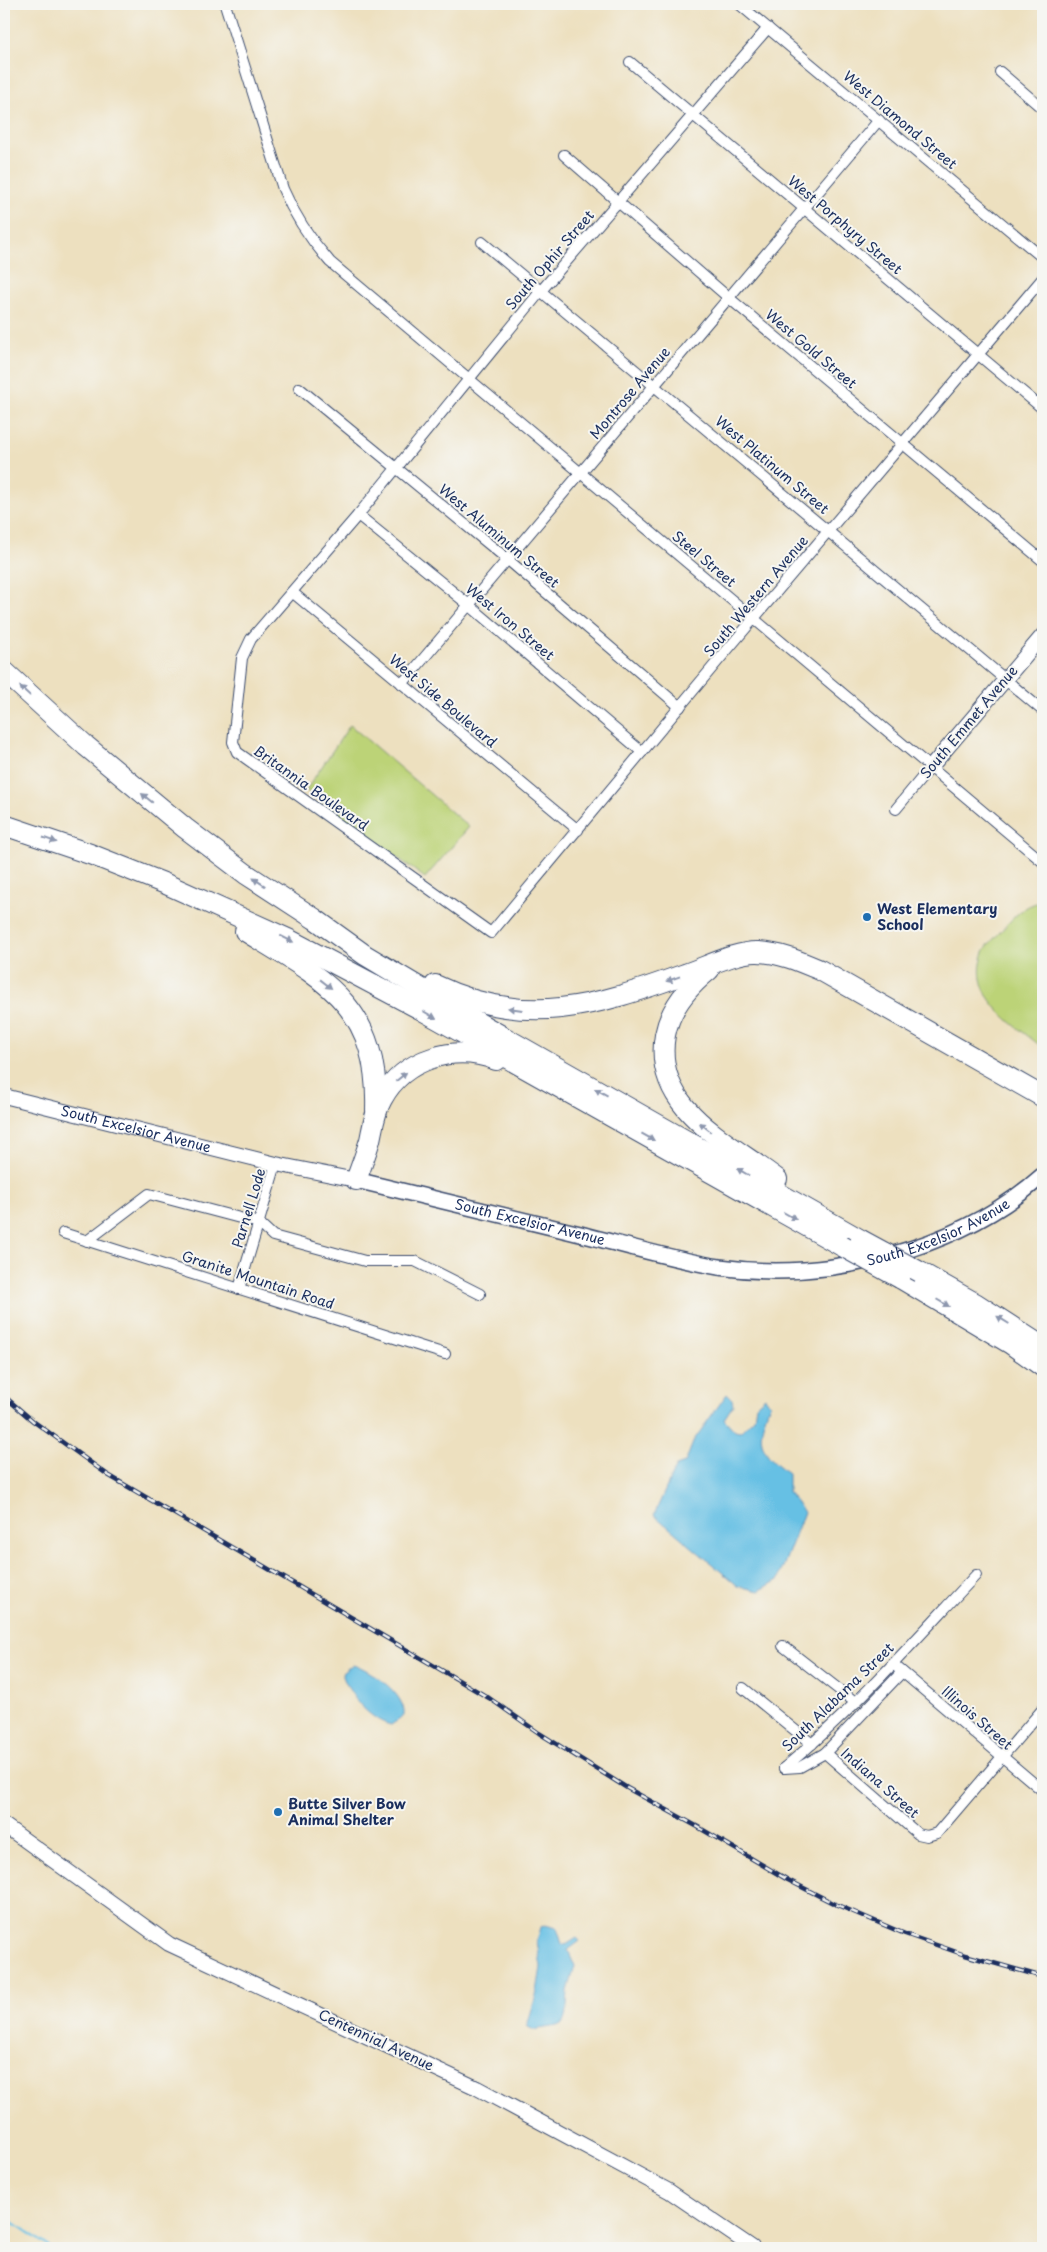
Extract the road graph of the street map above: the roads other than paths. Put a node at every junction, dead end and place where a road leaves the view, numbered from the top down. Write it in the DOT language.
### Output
graph roads {
  1 [pos="225,4"];
  2 [pos="739,4"];
  3 [pos="768,28"];
  4 [pos="630,62"];
  5 [pos="1000,72"];
  6 [pos="1043,109"];
  7 [pos="692,115"];
  8 [pos="879,120"];
  9 [pos="564,155"];
  10 [pos="618,203"];
  11 [pos="804,208"];
  12 [pos="482,242"];
  13 [pos="1043,258"];
  14 [pos="1043,278"];
  15 [pos="540,292"];
  16 [pos="729,298"];
  17 [pos="978,354"];
  18 [pos="468,378"];
  19 [pos="655,385"];
  20 [pos="299,388"];
  21 [pos="1043,409"];
  22 [pos="902,444"];
  23 [pos="396,468"];
  24 [pos="581,472"];
  25 [pos="358,515"];
  26 [pos="828,531"];
  27 [pos="507,560"];
  28 [pos="1043,561"];
  29 [pos="292,592"];
  30 [pos="469,605"];
  31 [pos="754,619"];
  32 [pos="1043,635"];
  33 [pos="4,671"];
  34 [pos="1005,679"];
  35 [pos="402,684"];
  36 [pos="680,707"];
  37 [pos="1043,711"];
  38 [pos="642,752"];
  39 [pos="930,768"];
  40 [pos="896,809"];
  41 [pos="4,825"];
  42 [pos="578,830"];
  43 [pos="1043,862"];
  44 [pos="166,884"];
  45 [pos="315,918"];
  46 [pos="491,933"];
  47 [pos="719,962"];
  48 [pos="4,1096"];
  49 [pos="1043,1097"];
  50 [pos="375,1117"];
  51 [pos="628,1125"];
  52 [pos="276,1164"];
  53 [pos="1043,1175"];
  54 [pos="356,1180"];
  55 [pos="259,1223"];
  56 [pos="63,1234"];
  57 [pos="87,1241"];
  58 [pos="854,1241"];
  59 [pos="239,1288"];
  60 [pos="480,1294"];
  61 [pos="1043,1347"];
  62 [pos="445,1354"];
  63 [pos="1043,1367"];
  64 [pos="976,1575"];
  65 [pos="783,1646"];
  66 [pos="893,1664"];
  67 [pos="902,1672"];
  68 [pos="743,1688"];
  69 [pos="855,1702"];
  70 [pos="1042,1710"];
  71 [pos="812,1744"];
  72 [pos="825,1753"];
  73 [pos="1002,1758"];
  74 [pos="1043,1791"];
  75 [pos="4,1825"];
  76 [pos="753,2248"];
  1 -- 18 [label="street, Steel Street"];
  2 -- 3 [label="street, West Diamond Street"];
  3 -- 7 [label="street, South Ophir Street"];
  3 -- 8 [label="street, West Diamond Street"];
  4 -- 7 [label="street, West Porphyry Street"];
  5 -- 6 [label="street"];
  7 -- 10 [label="street, South Ophir Street"];
  7 -- 11 [label="street, West Porphyry Street"];
  8 -- 11 [label="street, Montrose Avenue"];
  8 -- 13 [label="street, West Diamond Street"];
  9 -- 10 [label="street, West Gold Street"];
  10 -- 15 [label="street, South Ophir Street"];
  10 -- 16 [label="street, West Gold Street"];
  11 -- 16 [label="street, Montrose Avenue"];
  11 -- 17 [label="street, West Porphyry Street"];
  12 -- 15 [label="street, West Platinum Street"];
  14 -- 17 [label="street, South Western Avenue"];
  15 -- 18 [label="street, South Ophir Street"];
  15 -- 19 [label="street, West Platinum Street"];
  16 -- 19 [label="street, Montrose Avenue"];
  16 -- 22 [label="street, West Gold Street"];
  17 -- 21 [label="street, West Porphyry Street"];
  17 -- 22 [label="street, South Western Avenue"];
  18 -- 23 [label="street, South Ophir Street"];
  18 -- 24 [label="street, Steel Street"];
  19 -- 24 [label="street, Montrose Avenue"];
  19 -- 26 [label="street, West Platinum Street"];
  20 -- 23 [label="street, West Aluminum Street"];
  22 -- 26 [label="street, South Western Avenue"];
  22 -- 28 [label="street, West Gold Street"];
  23 -- 25 [label="street, South Ophir Street"];
  23 -- 27 [label="street, West Aluminum Street"];
  24 -- 27 [label="street, Montrose Avenue"];
  24 -- 31 [label="street, Steel Street"];
  25 -- 29 [label="street, South Ophir Street"];
  25 -- 30 [label="street, West Iron Street"];
  26 -- 31 [label="street, South Western Avenue"];
  26 -- 34 [label="street, West Platinum Street"];
  27 -- 30 [label="street, Montrose Avenue"];
  27 -- 36 [label="street, West Aluminum Street"];
  29 -- 35 [label="street, West Side Boulevard"];
  29 -- 46 [label="street, Britannia Boulevard"];
  30 -- 35 [label="street, Montrose Avenue"];
  30 -- 38 [label="street, West Iron Street"];
  31 -- 36 [label="street, South Western Avenue"];
  31 -- 39 [label="street, Steel Street"];
  32 -- 34 [label="street, South Emmet Avenue"];
  45 -- 33 [label="highway, one-way"];
  34 -- 37 [label="street, West Platinum Street"];
  34 -- 39 [label="street, South Emmet Avenue"];
  35 -- 42 [label="street, West Side Boulevard"];
  36 -- 38 [label="street, South Western Avenue"];
  38 -- 42 [label="street, South Western Avenue"];
  39 -- 40 [label="street, South Emmet Avenue"];
  39 -- 43 [label="street, Steel Street"];
  41 -- 44 [label="highway, one-way"];
  42 -- 46 [label="street, South Western Avenue"];
  44 -- 50 [label="highway, one-way"];
  44 -- 51 [label="highway, one-way"];
  47 -- 45 [label="highway, one-way"];
  58 -- 45 [label="highway, one-way"];
  47 -- 49 [label="highway"];
  58 -- 47 [label="highway, one-way"];
  48 -- 52 [label="street, South Excelsior Avenue"];
  50 -- 51 [label="highway, one-way"];
  50 -- 54 [label="highway"];
  51 -- 58 [label="highway, one-way"];
  52 -- 54 [label="street, South Excelsior Avenue"];
  52 -- 55 [label="street, Parnell Lode"];
  53 -- 54 [label="main road, South Excelsior Avenue"];
  55 -- 57 [label="street"];
  55 -- 59 [label="street, Parnell Lode"];
  55 -- 60 [label="street"];
  56 -- 57 [label="street, Granite Mountain Road"];
  57 -- 59 [label="street, Granite Mountain Road"];
  61 -- 58 [label="highway, one-way, bridge"];
  58 -- 63 [label="highway, one-way, bridge"];
  59 -- 62 [label="street, Granite Mountain Road"];
  64 -- 66 [label="street, South Alabama Street"];
  65 -- 69 [label="street"];
  66 -- 67 [label="street, Illinois Street"];
  66 -- 69 [label="street, South Alabama Street"];
  67 -- 72 [label="street, South Alabama Street"];
  67 -- 73 [label="street, Illinois Street"];
  68 -- 71 [label="street"];
  69 -- 71 [label="street, South Alabama Street"];
  70 -- 73 [label="street, Indiana Street"];
  71 -- 72 [label="street, South Alabama Street"];
  72 -- 73 [label="street, Indiana Street"];
  73 -- 74 [label="street, Illinois Street"];
  75 -- 76 [label="street, Centennial Avenue"];
}
